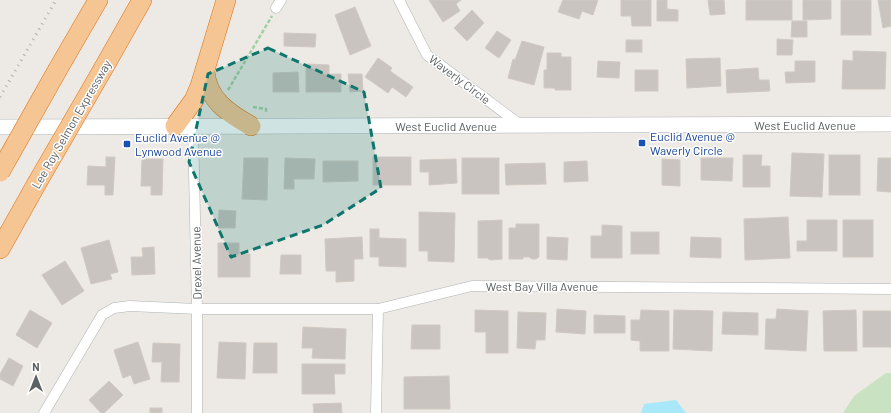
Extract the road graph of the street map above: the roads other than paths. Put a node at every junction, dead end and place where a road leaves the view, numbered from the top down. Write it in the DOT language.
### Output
graph roads {
  1 [pos="98,0"];
  2 [pos="142,0"];
  3 [pos="226,0"];
  4 [pos="399,0"];
  5 [pos="205,72"];
  6 [pos="891,124"];
  7 [pos="184,126"];
  8 [pos="250,126"];
  9 [pos="523,126"];
  10 [pos="0,127"];
  11 [pos="0,172"];
  12 [pos="0,248"];
  13 [pos="891,289"];
  14 [pos="197,309"];
  15 [pos="378,309"];
  16 [pos="44,413"];
  17 [pos="197,413"];
  18 [pos="376,413"];
  1 -- 11 [label="highway, bridge"];
  2 -- 12 [label="highway, Lee Roy Selmon Expressway, bridge"];
  3 -- 5 [label="highway"];
  4 -- 9 [label="street, Waverly Circle"];
  5 -- 7 [label="highway"];
  5 -- 8 [label="highway"];
  6 -- 9 [label="street, West Euclid Avenue"];
  7 -- 8 [label="street, West Euclid Avenue"];
  7 -- 10 [label="street, West Euclid Avenue"];
  7 -- 14 [label="street, Drexel Avenue"];
  8 -- 9 [label="street, West Euclid Avenue"];
  13 -- 15 [label="street, West Bay Villa Avenue"];
  14 -- 15 [label="street, West Bay Villa Avenue"];
  14 -- 16 [label="street, Drexel Avenue"];
  14 -- 17 [label="street"];
  15 -- 18 [label="street"];
}
